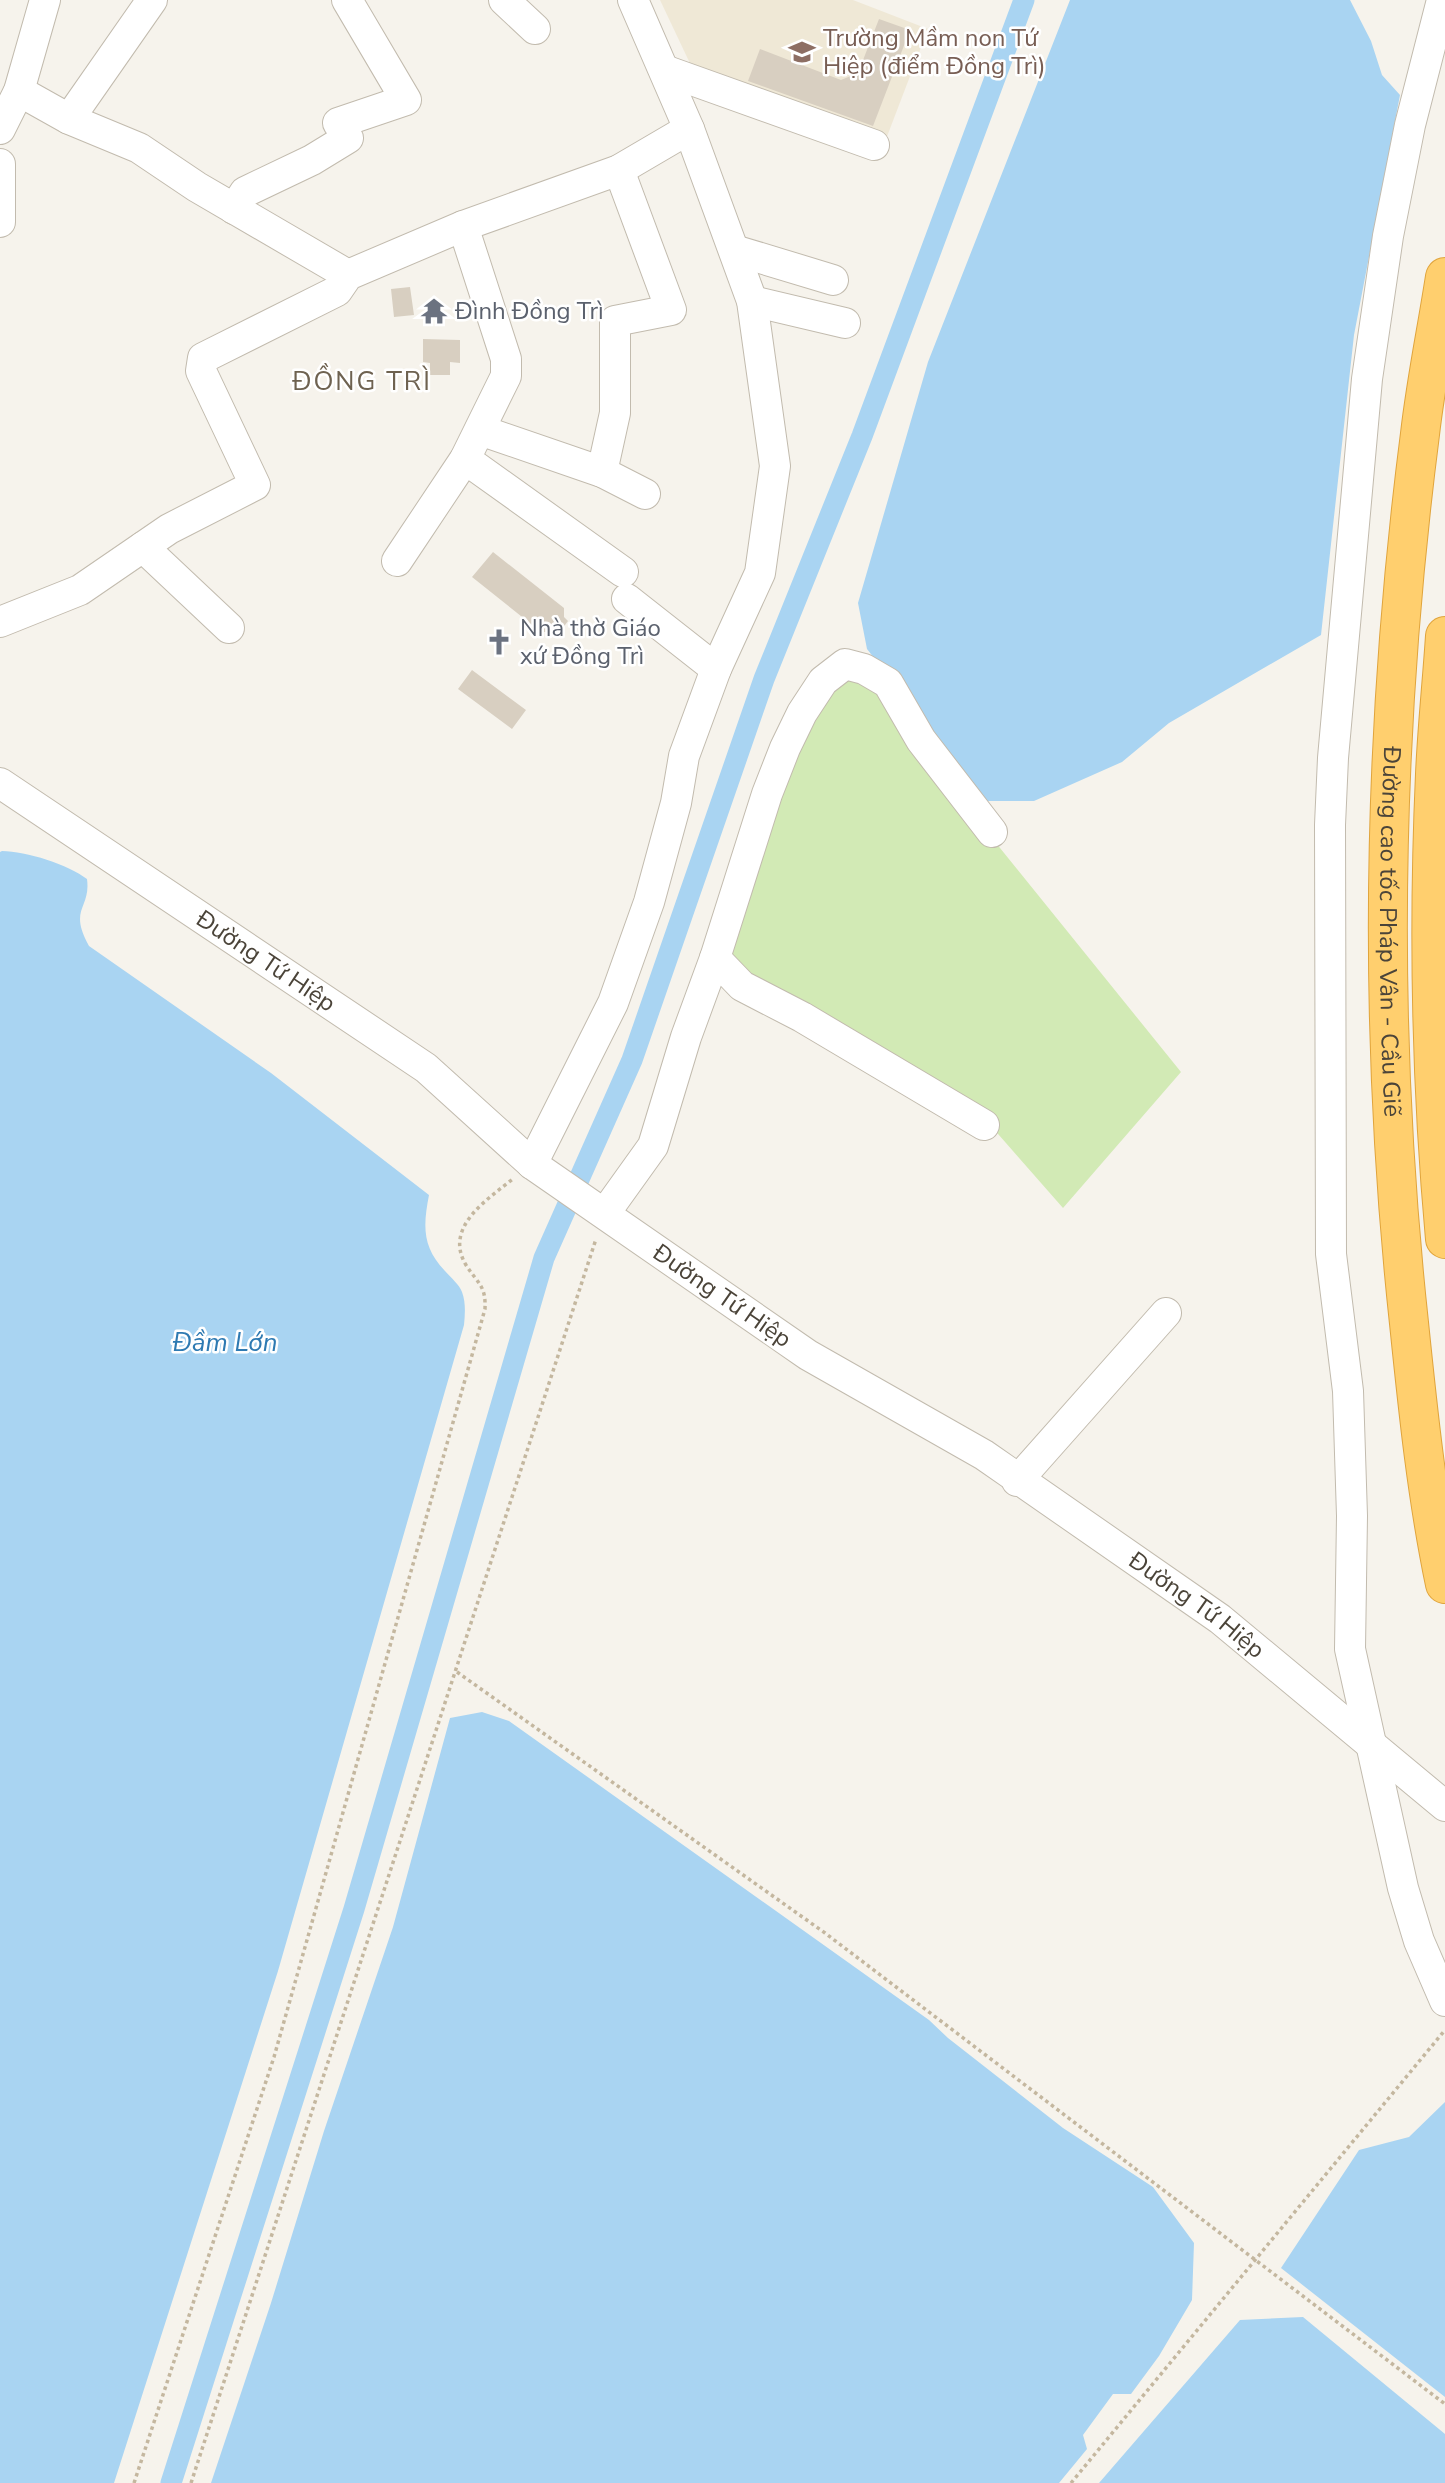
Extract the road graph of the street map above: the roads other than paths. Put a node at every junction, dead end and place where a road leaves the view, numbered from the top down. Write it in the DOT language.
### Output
graph roads {
  1 [pos="45,0"];
  2 [pos="152,0"];
  3 [pos="505,0"];
  4 [pos="633,0"];
  5 [pos="1441,0"];
  6 [pos="355,3"];
  7 [pos="534,29"];
  8 [pos="664,70"];
  9 [pos="19,91"];
  10 [pos="69,119"];
  11 [pos="0,129"];
  12 [pos="689,129"];
  13 [pos="874,145"];
  14 [pos="0,163"];
  15 [pos="619,170"];
  16 [pos="234,209"];
  17 [pos="0,222"];
  18 [pos="463,226"];
  19 [pos="734,250"];
  20 [pos="348,275"];
  21 [pos="1445,277"];
  22 [pos="833,280"];
  23 [pos="752,301"];
  24 [pos="845,323"];
  25 [pos="480,430"];
  26 [pos="465,459"];
  27 [pos="602,472"];
  28 [pos="645,494"];
  29 [pos="143,547"];
  30 [pos="397,561"];
  31 [pos="0,622"];
  32 [pos="229,628"];
  33 [pos="1445,636"];
  34 [pos="716,668"];
  35 [pos="0,783"];
  36 [pos="992,832"];
  37 [pos="715,958"];
  38 [pos="984,1125"];
  39 [pos="538,1168"];
  40 [pos="594,1207"];
  41 [pos="1445,1239"];
  42 [pos="1166,1313"];
  43 [pos="1017,1480"];
  44 [pos="1445,1584"];
  45 [pos="1373,1748"];
  46 [pos="1445,1806"];
  47 [pos="1445,2001"];
  1 -- 9 [label="street"];
  2 -- 10 [label="street"];
  3 -- 7 [label="street"];
  4 -- 8 [label="street"];
  5 -- 45 [label="street"];
  6 -- 16 [label="street"];
  8 -- 12 [label="street"];
  8 -- 13 [label="street"];
  9 -- 10 [label="street"];
  9 -- 11 [label="street"];
  10 -- 16 [label="street"];
  12 -- 15 [label="street"];
  12 -- 19 [label="street"];
  14 -- 17 [label="street"];
  15 -- 18 [label="street"];
  15 -- 27 [label="street"];
  16 -- 20 [label="street"];
  18 -- 20 [label="street"];
  18 -- 25 [label="street"];
  19 -- 22 [label="street"];
  19 -- 23 [label="street"];
  20 -- 29 [label="street"];
  21 -- 44 [label="highway, Đường cao tốc Pháp Vân - Cầu Giẽ"];
  23 -- 24 [label="street"];
  23 -- 34 [label="street"];
  25 -- 26 [label="street"];
  25 -- 27 [label="street"];
  26 -- 30 [label="street"];
  26 -- 34 [label="street"];
  27 -- 28 [label="street"];
  29 -- 31 [label="street"];
  29 -- 32 [label="street"];
  33 -- 41 [label="highway, Đường cao tốc Pháp Vân - Cầu Giẽ"];
  34 -- 39 [label="street"];
  35 -- 39 [label="street, Đường Tứ Hiệp"];
  36 -- 37 [label="street"];
  37 -- 38 [label="street"];
  37 -- 40 [label="street"];
  39 -- 40 [label="street, Đường Tứ Hiệp"];
  40 -- 43 [label="street, Đường Tứ Hiệp"];
  42 -- 43 [label="street"];
  43 -- 45 [label="street, Đường Tứ Hiệp"];
  45 -- 46 [label="street, Đường Tứ Hiệp"];
  45 -- 47 [label="street"];
}
